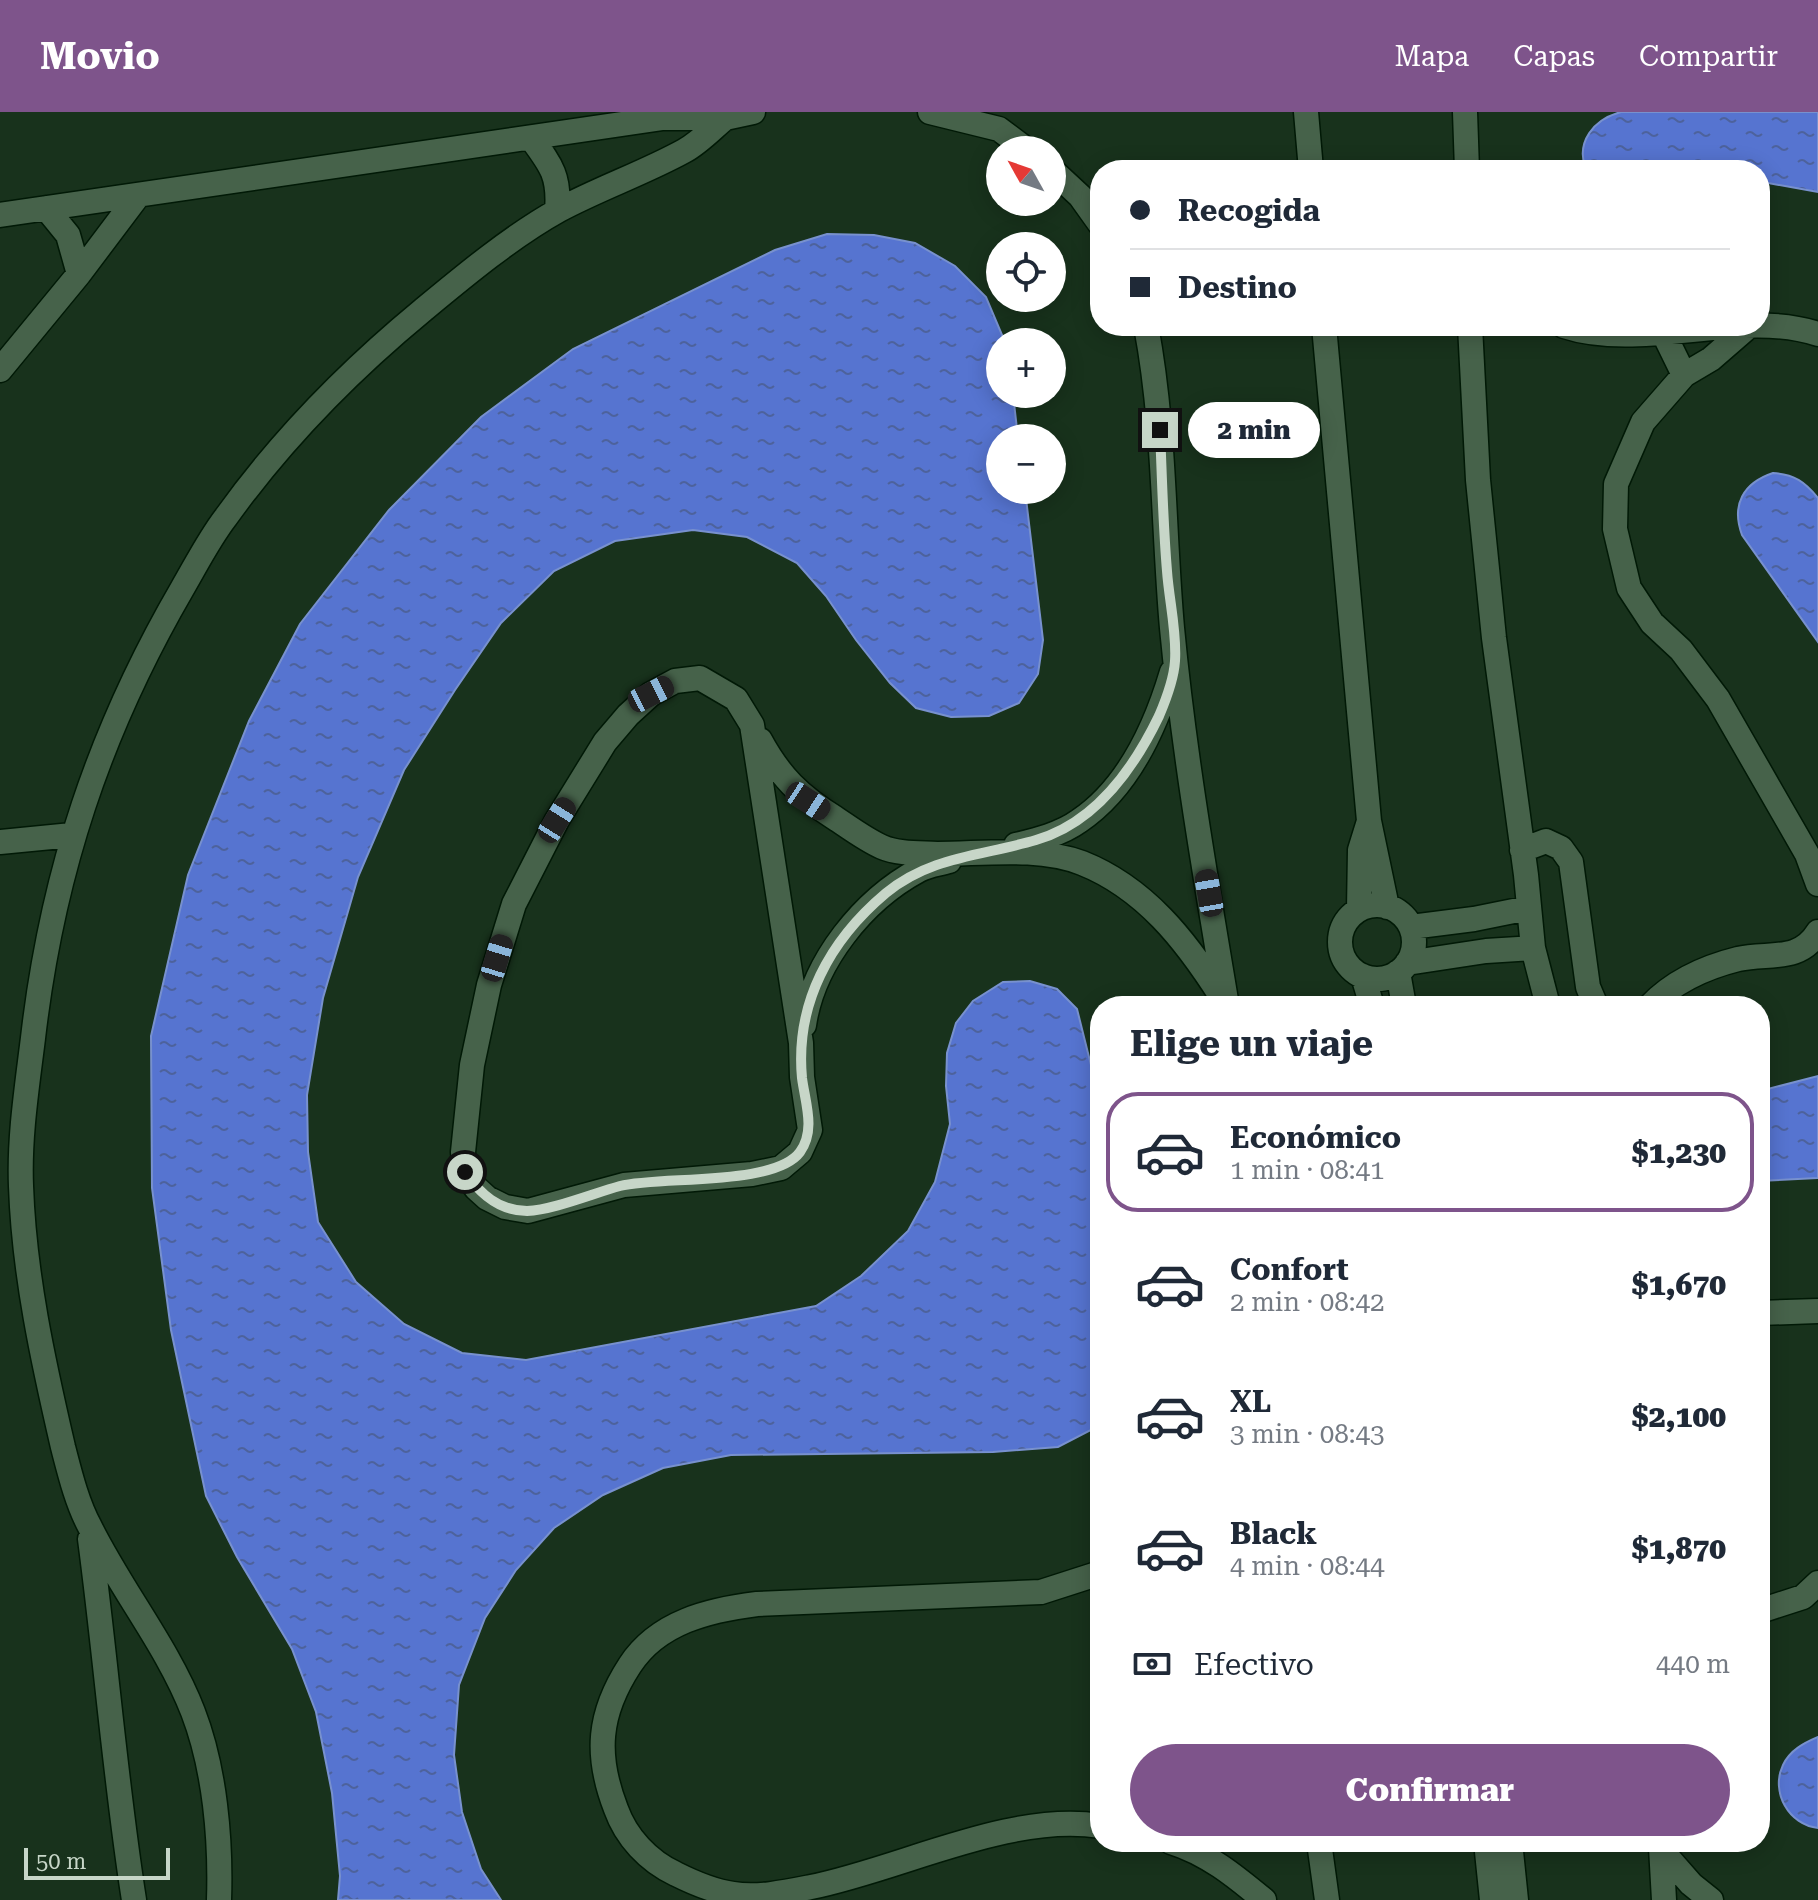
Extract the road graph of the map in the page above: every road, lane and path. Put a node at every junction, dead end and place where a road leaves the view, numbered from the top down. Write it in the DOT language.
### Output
graph roads {
  1 [pos="753,112"];
  2 [pos="930,112"];
  3 [pos="1306,112"];
  4 [pos="1465,112"];
  5 [pos="971,116"];
  6 [pos="725,118"];
  7 [pos="1008,136"];
  8 [pos="531,138"];
  9 [pos="1310,160"];
  10 [pos="1467,160"];
  11 [pos="1066,183"];
  12 [pos="137,197"];
  13 [pos="46,208"];
  14 [pos="1090,210"];
  15 [pos="557,211"];
  16 [pos="0,215"];
  17 [pos="79,274"];
  18 [pos="1770,327"];
  19 [pos="1818,334"];
  20 [pos="1148,336"];
  21 [pos="1325,336"];
  22 [pos="1471,336"];
  23 [pos="1665,336"];
  24 [pos="1737,336"];
  25 [pos="0,370"];
  26 [pos="1684,375"];
  27 [pos="1175,663"];
  28 [pos="752,725"];
  29 [pos="1369,821"];
  30 [pos="72,835"];
  31 [pos="0,842"];
  32 [pos="1522,850"];
  33 [pos="971,854"];
  34 [pos="1818,884"];
  35 [pos="1387,907"];
  36 [pos="1529,908"];
  37 [pos="1359,909"];
  38 [pos="1411,927"];
  39 [pos="1818,932"];
  40 [pos="1533,948"];
  41 [pos="1403,967"];
  42 [pos="1363,976"];
  43 [pos="1220,996"];
  44 [pos="1225,996"];
  45 [pos="1369,996"];
  46 [pos="1404,996"];
  47 [pos="1545,996"];
  48 [pos="1592,996"];
  49 [pos="1664,996"];
  50 [pos="801,1043"];
  51 [pos="1818,1311"];
  52 [pos="1770,1313"];
  53 [pos="88,1524"];
  54 [pos="1090,1576"];
  55 [pos="1818,1583"];
  56 [pos="1770,1608"];
  57 [pos="1090,1826"];
  58 [pos="1197,1852"];
  59 [pos="1320,1852"];
  60 [pos="1487,1852"];
  61 [pos="1511,1852"];
  62 [pos="1662,1852"];
  63 [pos="1666,1852"];
  64 [pos="134,1900"];
  65 [pos="219,1900"];
  66 [pos="1264,1900"];
  67 [pos="1327,1900"];
  68 [pos="1492,1900"];
  69 [pos="1516,1900"];
  70 [pos="1664,1900"];
  71 [pos="1711,1900"];
  1 -- 6 [label="street"];
  2 -- 5 [label="street"];
  3 -- 9 [label="street"];
  4 -- 10 [label="street"];
  5 -- 7 [label="street"];
  6 -- 8 [label="street"];
  6 -- 15 [label="street"];
  8 -- 12 [label="street"];
  8 -- 15 [label="street"];
  11 -- 14 [label="street"];
  12 -- 13 [label="street"];
  12 -- 17 [label="street"];
  13 -- 16 [label="street"];
  13 -- 17 [label="street"];
  15 -- 30 [label="street"];
  17 -- 25 [label="street"];
  18 -- 19 [label="street"];
  20 -- 27 [label="street"];
  21 -- 29 [label="street"];
  22 -- 32 [label="street"];
  23 -- 26 [label="street"];
  24 -- 26 [label="street"];
  26 -- 34 [label="street"];
  27 -- 33 [label="street"];
  27 -- 44 [label="street"];
  28 -- 33 [label="street"];
  28 -- 50 [label="street"];
  28 -- 50 [label="street"];
  29 -- 35 [label="street"];
  29 -- 37 [label="street"];
  30 -- 31 [label="street"];
  30 -- 53 [label="street"];
  32 -- 36 [label="street"];
  32 -- 48 [label="street"];
  33 -- 43 [label="street"];
  33 -- 50 [label="street"];
  35 -- 37 [label="street"];
  35 -- 38 [label="street"];
  36 -- 38 [label="street"];
  36 -- 40 [label="street"];
  37 -- 42 [label="street"];
  38 -- 41 [label="street"];
  39 -- 49 [label="street"];
  40 -- 41 [label="street"];
  40 -- 47 [label="street"];
  41 -- 42 [label="street"];
  41 -- 46 [label="street"];
  42 -- 45 [label="street"];
  51 -- 52 [label="street"];
  53 -- 64 [label="street"];
  53 -- 65 [label="street"];
  54 -- 57 [label="street"];
  55 -- 56 [label="street"];
  58 -- 66 [label="street"];
  59 -- 67 [label="street"];
  60 -- 68 [label="street"];
  61 -- 69 [label="street"];
  62 -- 70 [label="street"];
  63 -- 71 [label="street"];
}
